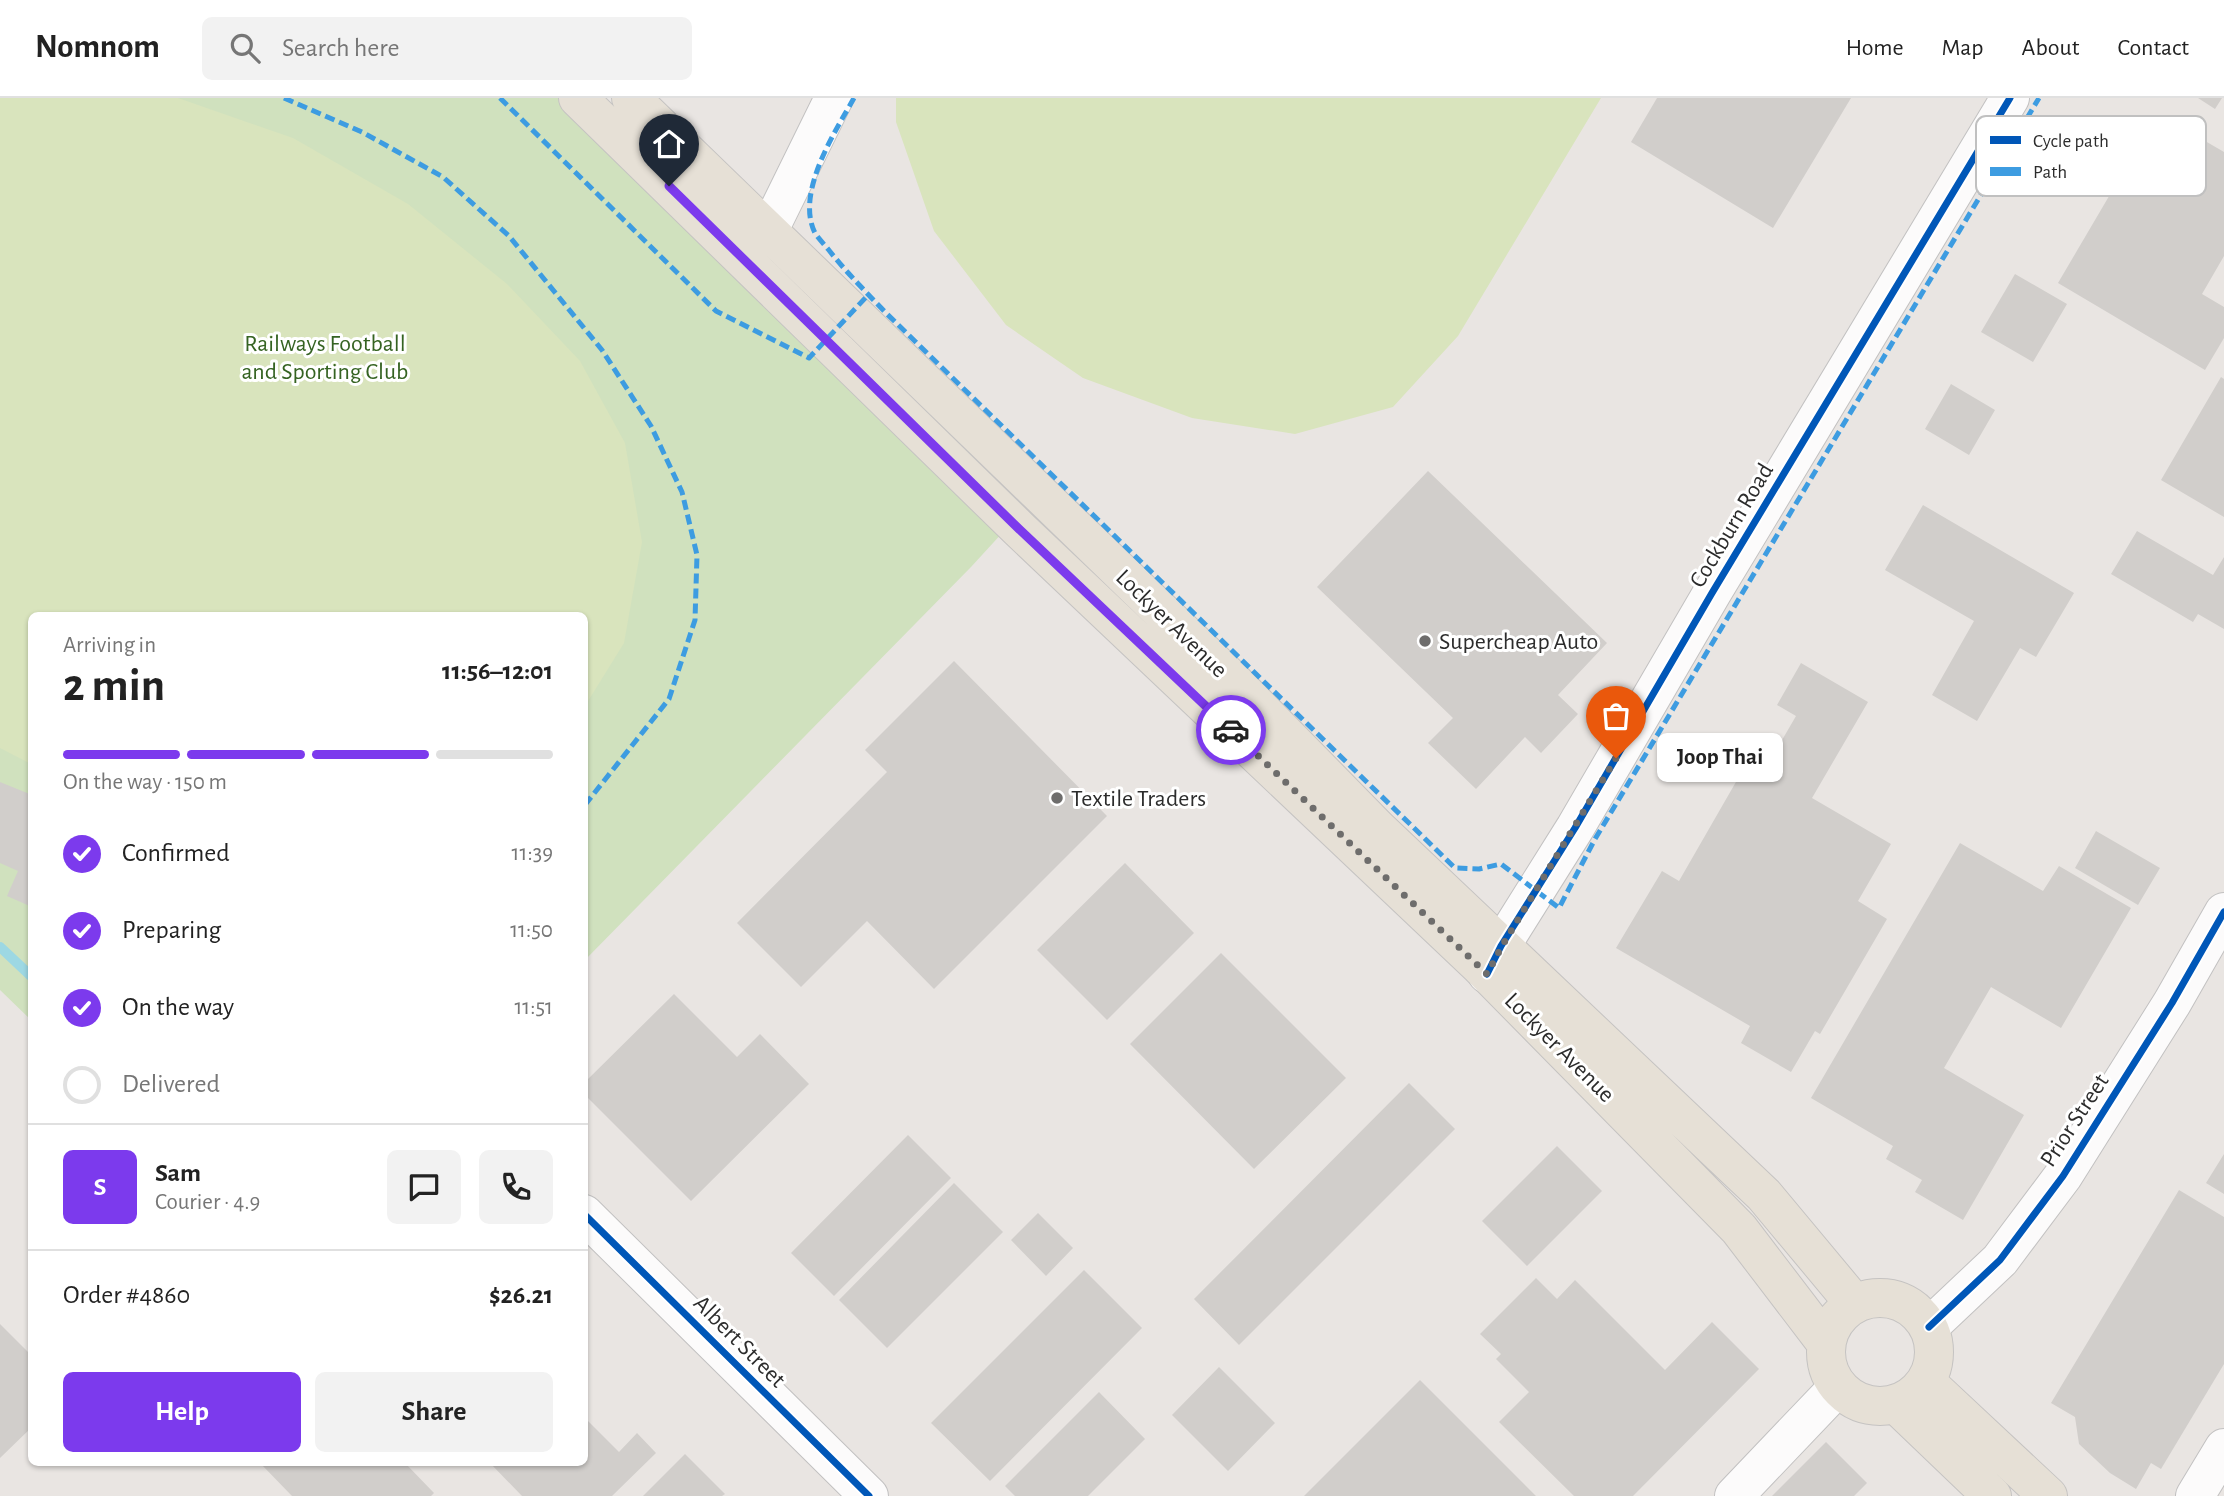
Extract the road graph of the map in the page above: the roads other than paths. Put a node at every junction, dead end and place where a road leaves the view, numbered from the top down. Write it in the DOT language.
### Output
graph roads {
  1 [pos="578,98"];
  2 [pos="631,98"];
  3 [pos="834,98"];
  4 [pos="2010,98"];
  5 [pos="1999,116"];
  6 [pos="1976,154"];
  7 [pos="768,232"];
  8 [pos="2224,912"];
  9 [pos="1494,960"];
  10 [pos="588,1218"];
  11 [pos="1854,1303"];
  12 [pos="1929,1327"];
  13 [pos="1826,1343"];
  14 [pos="1926,1381"];
  15 [pos="1838,1387"];
  16 [pos="1896,1404"];
  17 [pos="2224,1448"];
  18 [pos="869,1496"];
  19 [pos="1734,1496"];
  20 [pos="1992,1496"];
  21 [pos="2048,1496"];
  22 [pos="2195,1496"];
  1 -- 9 [label="main road, Lockyer Avenue"];
  2 -- 7 [label="main road, Lockyer Avenue"];
  3 -- 7 [label="street"];
  4 -- 5 [label="street, Cockburn Road"];
  6 -- 9 [label="street, Cockburn Road"];
  7 -- 9 [label="main road, Lockyer Avenue"];
  8 -- 12 [label="street, Prior Street"];
  9 -- 11 [label="main road, Lockyer Avenue"];
  9 -- 13 [label="main road, Lockyer Avenue"];
  10 -- 18 [label="street, Albert Street"];
  11 -- 12 [label="main road"];
  11 -- 13 [label="main road"];
  12 -- 14 [label="main road"];
  13 -- 15 [label="main road"];
  14 -- 16 [label="main road"];
  14 -- 21 [label="main road"];
  15 -- 16 [label="main road"];
  15 -- 19 [label="street"];
  16 -- 20 [label="main road"];
  17 -- 22 [label="street"];
}
